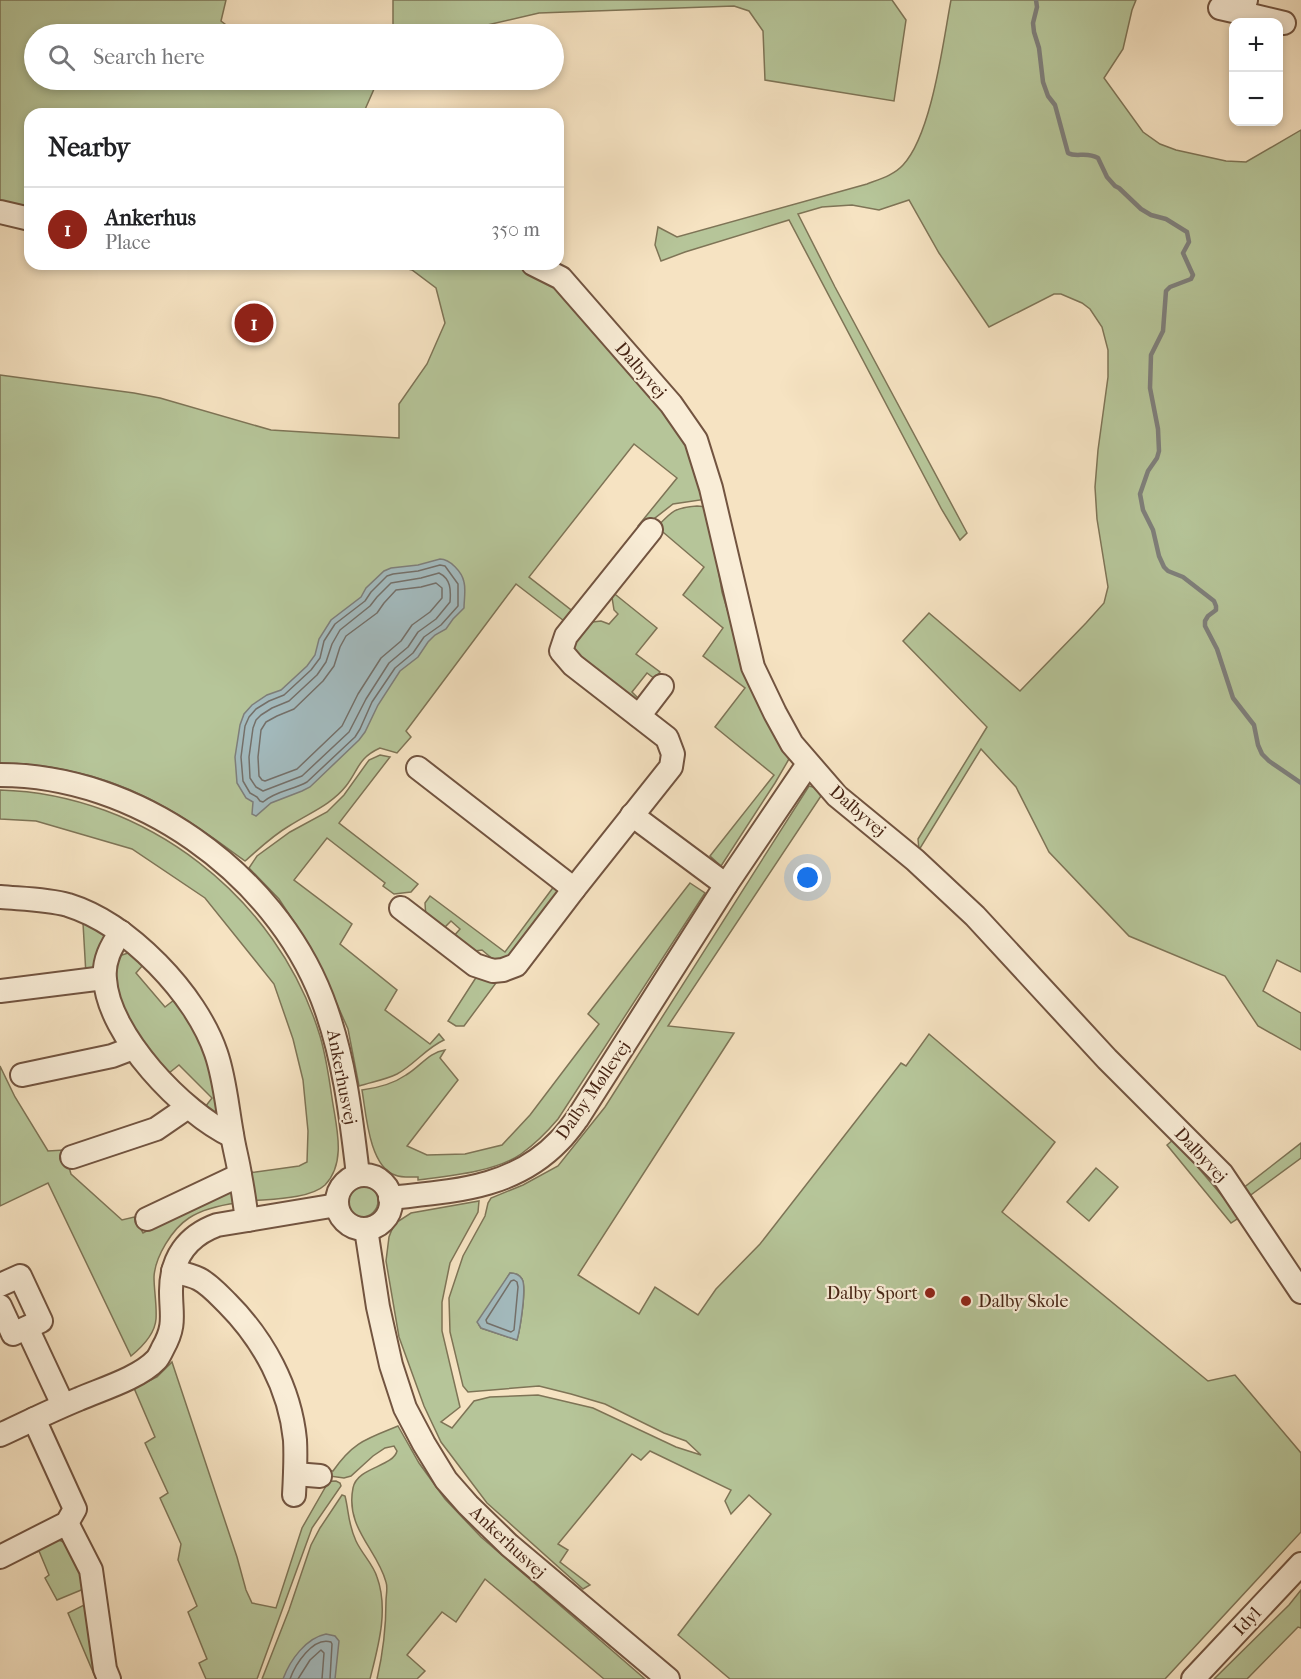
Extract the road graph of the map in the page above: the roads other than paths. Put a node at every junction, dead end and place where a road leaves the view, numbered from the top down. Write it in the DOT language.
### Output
graph roads {
  1 [pos="1244,6"];
  2 [pos="1220,8"];
  3 [pos="1284,23"];
  4 [pos="0,212"];
  5 [pos="24,218"];
  6 [pos="545,270"];
  7 [pos="651,530"];
  8 [pos="662,686"];
  9 [pos="639,716"];
  10 [pos="808,764"];
  11 [pos="418,768"];
  12 [pos="0,775"];
  13 [pos="632,815"];
  14 [pos="726,885"];
  15 [pos="574,889"];
  16 [pos="0,897"];
  17 [pos="401,908"];
  18 [pos="121,932"];
  19 [pos="104,978"];
  20 [pos="0,991"];
  21 [pos="133,1048"];
  22 [pos="22,1075"];
  23 [pos="188,1107"];
  24 [pos="232,1136"];
  25 [pos="72,1157"];
  26 [pos="240,1175"];
  27 [pos="358,1175"];
  28 [pos="390,1198"];
  29 [pos="337,1205"];
  30 [pos="147,1219"];
  31 [pos="247,1220"];
  32 [pos="366,1229"];
  33 [pos="173,1271"];
  34 [pos="0,1285"];
  35 [pos="1301,1292"];
  36 [pos="0,1306"];
  37 [pos="27,1328"];
  38 [pos="63,1405"];
  39 [pos="34,1419"];
  40 [pos="0,1435"];
  41 [pos="320,1476"];
  42 [pos="67,1523"];
  43 [pos="3,1549"];
  44 [pos="1301,1564"];
  45 [pos="109,1679"];
  46 [pos="668,1679"];
  47 [pos="1193,1679"];
  1 -- 2 [label="street"];
  1 -- 3 [label="street"];
  4 -- 5 [label="street"];
  6 -- 10 [label="street, Dalbyvej"];
  7 -- 9 [label="street"];
  8 -- 9 [label="street"];
  9 -- 13 [label="street"];
  10 -- 14 [label="street, Dalby Møllevej"];
  10 -- 35 [label="street, Dalbyvej"];
  11 -- 15 [label="street"];
  12 -- 27 [label="street, Ankerhusvej"];
  13 -- 14 [label="street"];
  13 -- 15 [label="street"];
  14 -- 28 [label="street, Dalby Møllevej"];
  15 -- 17 [label="street"];
  16 -- 18 [label="street"];
  18 -- 19 [label="street"];
  18 -- 24 [label="street"];
  19 -- 20 [label="street"];
  19 -- 21 [label="street"];
  21 -- 22 [label="street"];
  21 -- 23 [label="street"];
  23 -- 24 [label="street"];
  23 -- 25 [label="street"];
  24 -- 26 [label="street"];
  26 -- 30 [label="street"];
  26 -- 31 [label="street"];
  27 -- 28 [label="street"];
  27 -- 29 [label="street"];
  28 -- 32 [label="street"];
  29 -- 31 [label="street"];
  29 -- 32 [label="street"];
  31 -- 33 [label="street"];
  32 -- 46 [label="street, Ankerhusvej"];
  33 -- 38 [label="street"];
  33 -- 41 [label="street"];
  34 -- 37 [label="street"];
  36 -- 37 [label="street"];
  37 -- 38 [label="street"];
  38 -- 39 [label="street"];
  39 -- 40 [label="street"];
  39 -- 42 [label="street"];
  42 -- 43 [label="street"];
  42 -- 45 [label="street"];
  44 -- 47 [label="street, Idyl"];
}
